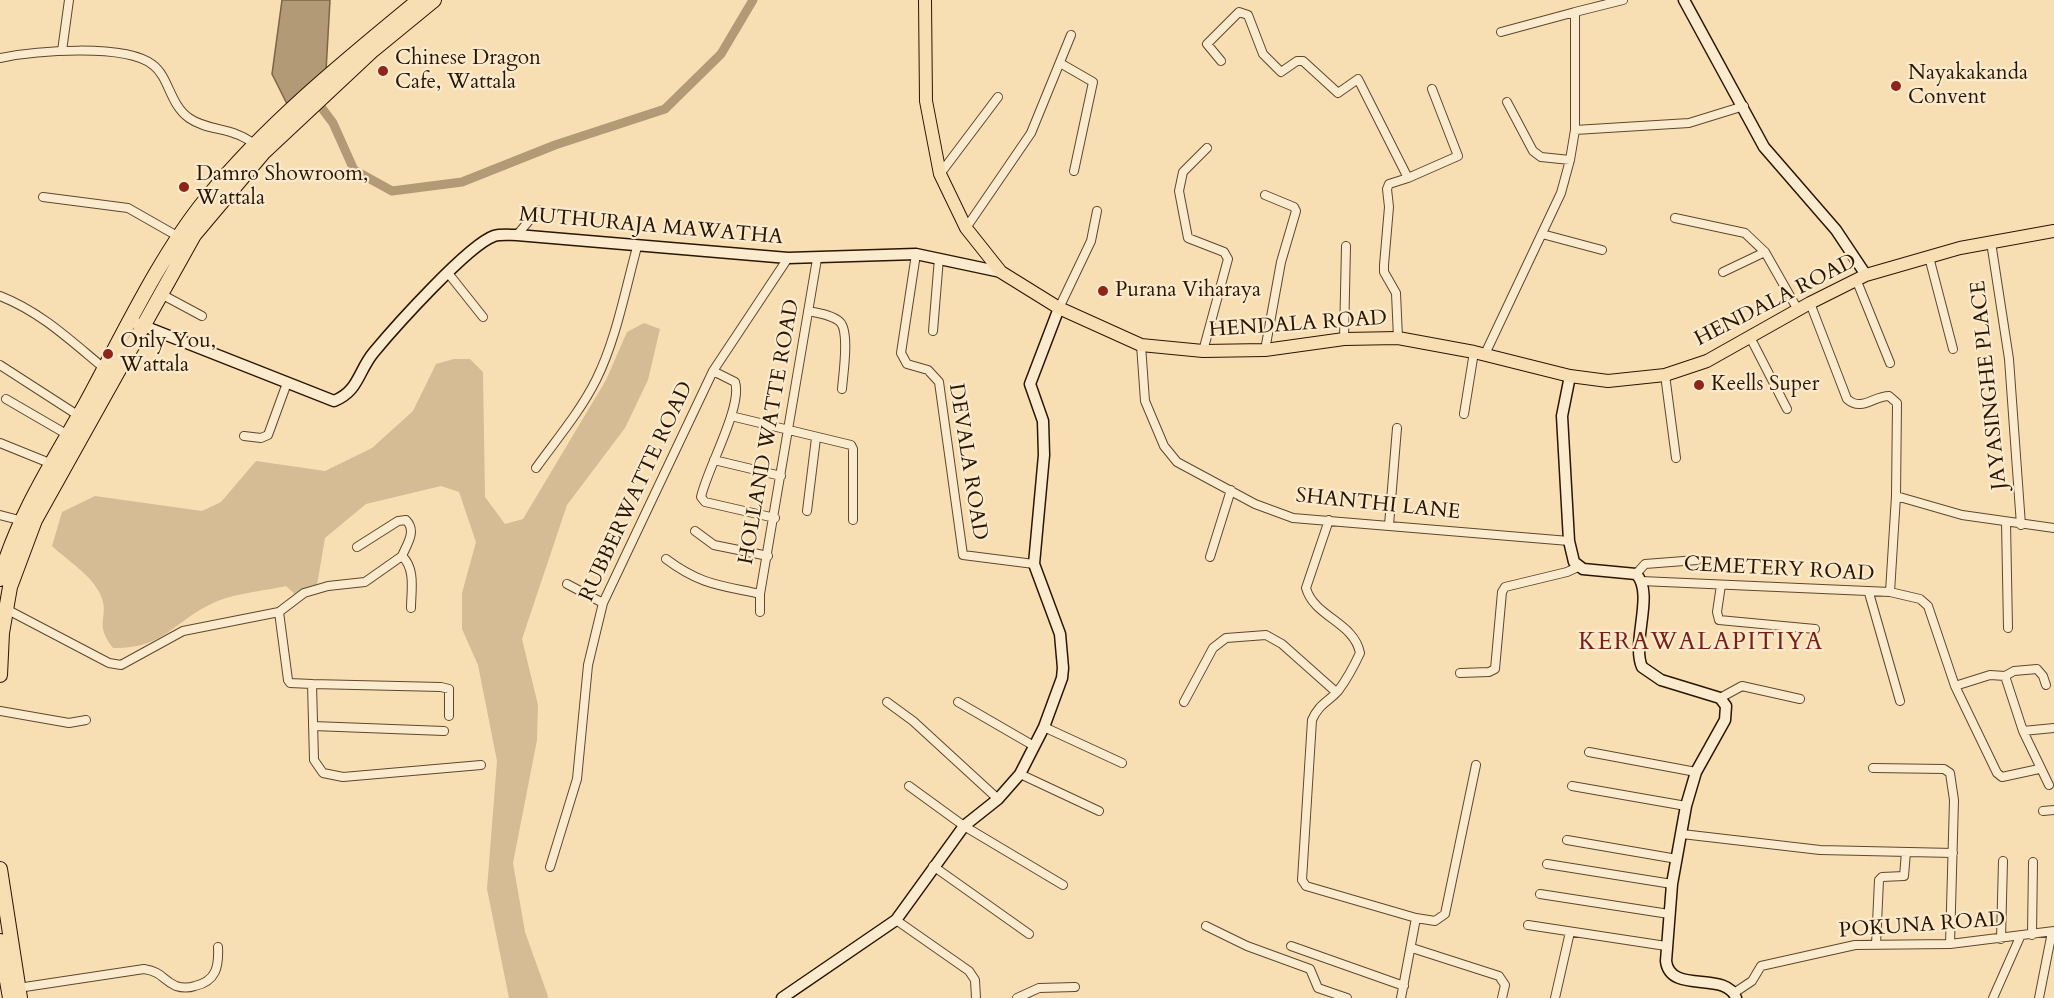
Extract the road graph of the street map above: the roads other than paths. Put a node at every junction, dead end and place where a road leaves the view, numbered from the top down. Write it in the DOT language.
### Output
graph roads {
  1 [pos="69,0"];
  2 [pos="419,0"];
  3 [pos="434,0"];
  4 [pos="925,0"];
  5 [pos="1623,0"];
  6 [pos="1684,0"];
  7 [pos="1575,12"];
  8 [pos="1501,32"];
  9 [pos="1071,35"];
  10 [pos="62,51"];
  11 [pos="0,58"];
  12 [pos="1221,61"];
  13 [pos="1060,63"];
  14 [pos="333,81"];
  15 [pos="1432,89"];
  16 [pos="998,97"];
  17 [pos="1507,102"];
  18 [pos="1744,106"];
  19 [pos="287,123"];
  20 [pos="1575,130"];
  21 [pos="256,145"];
  22 [pos="1207,148"];
  23 [pos="1570,160"];
  24 [pos="1074,171"];
  25 [pos="940,174"];
  26 [pos="1408,178"];
  27 [pos="1265,195"];
  28 [pos="43,197"];
  29 [pos="538,210"];
  30 [pos="1097,211"];
  31 [pos="1675,218"];
  32 [pos="966,228"];
  33 [pos="2054,231"];
  34 [pos="1542,234"];
  35 [pos="517,235"];
  36 [pos="179,237"];
  37 [pos="1990,242"];
  38 [pos="1346,246"];
  39 [pos="637,248"];
  40 [pos="1602,250"];
  41 [pos="1764,252"];
  42 [pos="916,254"];
  43 [pos="1929,257"];
  44 [pos="788,258"];
  45 [pos="939,258"];
  46 [pos="817,259"];
  47 [pos="1001,272"];
  48 [pos="1723,272"];
  49 [pos="448,273"];
  50 [pos="1861,277"];
  51 [pos="161,294"];
  52 [pos="0,296"];
  53 [pos="1810,303"];
  54 [pos="1059,308"];
  55 [pos="1798,310"];
  56 [pos="808,311"];
  57 [pos="202,316"];
  58 [pos="483,317"];
  59 [pos="137,323"];
  60 [pos="933,331"];
  61 [pos="1750,337"];
  62 [pos="1398,338"];
  63 [pos="1344,339"];
  64 [pos="1140,345"];
  65 [pos="1265,350"];
  66 [pos="1953,350"];
  67 [pos="1203,351"];
  68 [pos="1479,353"];
  69 [pos="1890,363"];
  70 [pos="0,365"];
  71 [pos="105,369"];
  72 [pos="713,371"];
  73 [pos="1570,375"];
  74 [pos="1665,375"];
  75 [pos="287,383"];
  76 [pos="842,389"];
  77 [pos="6,399"];
  78 [pos="1787,409"];
  79 [pos="1464,414"];
  80 [pos="79,416"];
  81 [pos="731,416"];
  82 [pos="1397,428"];
  83 [pos="788,430"];
  84 [pos="68,435"];
  85 [pos="244,436"];
  86 [pos="816,438"];
  87 [pos="0,443"];
  88 [pos="1676,458"];
  89 [pos="714,460"];
  90 [pos="52,464"];
  91 [pos="536,468"];
  92 [pos="782,476"];
  93 [pos="1231,490"];
  94 [pos="1896,496"];
  95 [pos="807,511"];
  96 [pos="0,515"];
  97 [pos="775,518"];
  98 [pos="853,520"];
  99 [pos="1329,520"];
  100 [pos="22,521"];
  101 [pos="2006,522"];
  102 [pos="1389,525"];
  103 [pos="2021,525"];
  104 [pos="2054,528"];
  105 [pos="695,531"];
  106 [pos="1569,541"];
  107 [pos="357,547"];
  108 [pos="402,556"];
  109 [pos="768,556"];
  110 [pos="1210,557"];
  111 [pos="666,559"];
  112 [pos="1697,560"];
  113 [pos="2,562"];
  114 [pos="1034,564"];
  115 [pos="1578,567"];
  116 [pos="1639,577"];
  117 [pos="3,584"];
  118 [pos="567,584"];
  119 [pos="1721,585"];
  120 [pos="1890,592"];
  121 [pos="1869,593"];
  122 [pos="760,594"];
  123 [pos="603,603"];
  124 [pos="411,608"];
  125 [pos="6,609"];
  126 [pos="279,612"];
  127 [pos="760,612"];
  128 [pos="2008,628"];
  129 [pos="1815,629"];
  130 [pos="1,633"];
  131 [pos="1460,673"];
  132 [pos="0,675"];
  133 [pos="2005,676"];
  134 [pos="312,684"];
  135 [pos="2046,685"];
  136 [pos="1955,686"];
  137 [pos="1336,692"];
  138 [pos="1720,698"];
  139 [pos="1800,699"];
  140 [pos="1900,701"];
  141 [pos="887,702"];
  142 [pos="957,702"];
  143 [pos="1184,702"];
  144 [pos="0,711"];
  145 [pos="448,716"];
  146 [pos="86,720"];
  147 [pos="313,726"];
  148 [pos="1044,727"];
  149 [pos="2054,728"];
  150 [pos="444,731"];
  151 [pos="2023,731"];
  152 [pos="1034,746"];
  153 [pos="1589,752"];
  154 [pos="1122,763"];
  155 [pos="481,765"];
  156 [pos="1476,765"];
  157 [pos="1873,768"];
  158 [pos="2039,769"];
  159 [pos="1696,772"];
  160 [pos="1020,774"];
  161 [pos="2049,785"];
  162 [pos="909,786"];
  163 [pos="1572,786"];
  164 [pos="998,799"];
  165 [pos="1686,806"];
  166 [pos="2054,810"];
  167 [pos="1099,811"];
  168 [pos="2043,812"];
  169 [pos="964,826"];
  170 [pos="1682,834"];
  171 [pos="1567,840"];
  172 [pos="1906,852"];
  173 [pos="1953,853"];
  174 [pos="1677,859"];
  175 [pos="2002,861"];
  176 [pos="2033,862"];
  177 [pos="1547,864"];
  178 [pos="933,866"];
  179 [pos="550,867"];
  180 [pos="0,870"];
  181 [pos="1672,884"];
  182 [pos="1063,885"];
  183 [pos="1540,894"];
  184 [pos="1669,914"];
  185 [pos="1416,918"];
  186 [pos="896,920"];
  187 [pos="1528,925"];
  188 [pos="1206,926"];
  189 [pos="2053,931"];
  190 [pos="1570,932"];
  191 [pos="1029,934"];
  192 [pos="2032,935"];
  193 [pos="2020,937"];
  194 [pos="2001,939"];
  195 [pos="0,941"];
  196 [pos="1950,944"];
  197 [pos="1876,945"];
  198 [pos="1291,946"];
  199 [pos="1666,946"];
  200 [pos="218,947"];
  201 [pos="1413,948"];
  202 [pos="3,977"];
  203 [pos="1404,986"];
  204 [pos="1075,987"];
  205 [pos="16,995"];
  206 [pos="1735,995"];
  207 [pos="782,998"];
  208 [pos="976,998"];
  209 [pos="1017,998"];
  210 [pos="1347,998"];
  211 [pos="1401,998"];
  212 [pos="1502,998"];
  213 [pos="1555,998"];
  214 [pos="1993,998"];
  215 [pos="2039,998"];
  1 -- 10 [label="street"];
  2 -- 14 [label="highway"];
  3 -- 14 [label="highway"];
  4 -- 25 [label="main road, HENDALA ROAD"];
  5 -- 7 [label="street"];
  6 -- 18 [label="street"];
  7 -- 8 [label="street"];
  7 -- 20 [label="street"];
  9 -- 13 [label="street"];
  10 -- 11 [label="street"];
  10 -- 21 [label="street"];
  12 -- 26 [label="street"];
  13 -- 24 [label="street"];
  13 -- 32 [label="street"];
  14 -- 19 [label="highway"];
  15 -- 26 [label="street"];
  16 -- 25 [label="street"];
  17 -- 23 [label="street"];
  18 -- 20 [label="street"];
  18 -- 50 [label="street"];
  19 -- 21 [label="highway"];
  19 -- 51 [label="highway"];
  20 -- 23 [label="street"];
  21 -- 36 [label="highway"];
  22 -- 67 [label="street"];
  23 -- 34 [label="street"];
  25 -- 32 [label="main road, HENDALA ROAD"];
  26 -- 62 [label="street"];
  27 -- 65 [label="street"];
  28 -- 36 [label="street"];
  29 -- 35 [label="street"];
  30 -- 54 [label="street"];
  31 -- 41 [label="street"];
  32 -- 47 [label="main road, HENDALA ROAD"];
  33 -- 37 [label="main road, HENDALA ROAD"];
  34 -- 40 [label="street"];
  34 -- 68 [label="street"];
  35 -- 39 [label="street, MUTHURAJA MAWATHA"];
  35 -- 49 [label="street, MUTHURAJA MAWATHA"];
  36 -- 59 [label="highway"];
  37 -- 43 [label="main road, HENDALA ROAD"];
  37 -- 103 [label="street, JAYASINGHE PLACE"];
  38 -- 63 [label="street"];
  39 -- 44 [label="street, MUTHURAJA MAWATHA"];
  39 -- 91 [label="street"];
  41 -- 48 [label="street"];
  41 -- 55 [label="street"];
  42 -- 45 [label="street, MUTHURAJA MAWATHA"];
  42 -- 46 [label="street, MUTHURAJA MAWATHA"];
  42 -- 114 [label="street, DEVALA ROAD"];
  43 -- 50 [label="main road, HENDALA ROAD"];
  43 -- 66 [label="street"];
  44 -- 46 [label="street, MUTHURAJA MAWATHA"];
  44 -- 72 [label="street, RUBBERWATTE ROAD"];
  45 -- 47 [label="street, MUTHURAJA MAWATHA"];
  45 -- 60 [label="street"];
  46 -- 56 [label="street, HOLLAND WATTE ROAD"];
  47 -- 54 [label="main road, HENDALA ROAD"];
  49 -- 58 [label="street"];
  49 -- 75 [label="street, MUTHURAJA MAWATHA"];
  50 -- 53 [label="main road, HENDALA ROAD"];
  50 -- 69 [label="street"];
  51 -- 57 [label="street"];
  51 -- 59 [label="highway"];
  52 -- 71 [label="street"];
  53 -- 55 [label="main road, HENDALA ROAD"];
  53 -- 94 [label="street, CEMETERY ROAD"];
  54 -- 64 [label="main road, HENDALA ROAD"];
  54 -- 114 [label="street"];
  55 -- 61 [label="main road, HENDALA ROAD"];
  56 -- 76 [label="street"];
  56 -- 83 [label="street, HOLLAND WATTE ROAD"];
  59 -- 71 [label="highway"];
  59 -- 75 [label="street, MUTHURAJA MAWATHA"];
  59 -- 117 [label="highway"];
  61 -- 74 [label="main road, HENDALA ROAD"];
  61 -- 78 [label="street"];
  62 -- 63 [label="main road, HENDALA ROAD"];
  62 -- 68 [label="main road, HENDALA ROAD"];
  63 -- 65 [label="main road, HENDALA ROAD"];
  64 -- 67 [label="main road, HENDALA ROAD"];
  64 -- 93 [label="street, SHANTHI LANE"];
  65 -- 67 [label="main road, HENDALA ROAD"];
  68 -- 73 [label="main road, HENDALA ROAD"];
  68 -- 79 [label="street"];
  70 -- 80 [label="street"];
  71 -- 80 [label="highway"];
  72 -- 81 [label="street"];
  72 -- 123 [label="street, RUBBERWATTE ROAD"];
  73 -- 74 [label="main road, HENDALA ROAD"];
  73 -- 106 [label="street"];
  74 -- 88 [label="street"];
  75 -- 85 [label="street"];
  77 -- 84 [label="street"];
  80 -- 84 [label="highway"];
  81 -- 83 [label="street"];
  81 -- 89 [label="street"];
  82 -- 102 [label="street"];
  83 -- 86 [label="street"];
  83 -- 92 [label="street, HOLLAND WATTE ROAD"];
  84 -- 90 [label="highway"];
  86 -- 95 [label="street"];
  86 -- 98 [label="street"];
  87 -- 90 [label="street"];
  89 -- 92 [label="street"];
  89 -- 97 [label="street"];
  90 -- 100 [label="highway"];
  92 -- 97 [label="street, HOLLAND WATTE ROAD"];
  93 -- 99 [label="street, SHANTHI LANE"];
  93 -- 110 [label="street"];
  94 -- 101 [label="street"];
  94 -- 120 [label="street, CEMETERY ROAD"];
  96 -- 100 [label="street"];
  97 -- 109 [label="street, HOLLAND WATTE ROAD"];
  99 -- 102 [label="street, SHANTHI LANE"];
  99 -- 137 [label="street"];
  100 -- 113 [label="highway"];
  101 -- 103 [label="street"];
  101 -- 128 [label="street"];
  102 -- 106 [label="street, SHANTHI LANE"];
  103 -- 104 [label="street"];
  105 -- 109 [label="street"];
  106 -- 115 [label="street"];
  107 -- 108 [label="street"];
  108 -- 124 [label="street"];
  108 -- 126 [label="street"];
  109 -- 122 [label="street, HOLLAND WATTE ROAD"];
  111 -- 122 [label="street"];
  112 -- 116 [label="street"];
  113 -- 117 [label="highway"];
  114 -- 148 [label="street"];
  115 -- 116 [label="street"];
  115 -- 131 [label="street"];
  116 -- 119 [label="street, CEMETERY ROAD"];
  116 -- 138 [label="street"];
  117 -- 125 [label="highway"];
  118 -- 123 [label="street"];
  119 -- 121 [label="street, CEMETERY ROAD"];
  119 -- 129 [label="street"];
  120 -- 121 [label="street, CEMETERY ROAD"];
  120 -- 136 [label="street"];
  121 -- 140 [label="street"];
  122 -- 127 [label="street, HOLLAND WATTE ROAD"];
  123 -- 179 [label="street, RUBBERWATTE ROAD"];
  125 -- 126 [label="street"];
  125 -- 130 [label="highway"];
  126 -- 134 [label="street"];
  130 -- 132 [label="highway"];
  133 -- 135 [label="street"];
  133 -- 136 [label="street"];
  133 -- 151 [label="street"];
  134 -- 145 [label="street"];
  134 -- 147 [label="street"];
  136 -- 158 [label="street"];
  137 -- 143 [label="street"];
  137 -- 185 [label="street"];
  138 -- 139 [label="street"];
  138 -- 159 [label="street"];
  141 -- 164 [label="street"];
  142 -- 152 [label="street"];
  144 -- 146 [label="street"];
  147 -- 150 [label="street"];
  147 -- 155 [label="street"];
  148 -- 152 [label="street"];
  148 -- 154 [label="street"];
  149 -- 151 [label="street"];
  151 -- 158 [label="street"];
  152 -- 160 [label="street"];
  153 -- 159 [label="street"];
  156 -- 185 [label="street"];
  157 -- 173 [label="street"];
  158 -- 161 [label="street"];
  159 -- 165 [label="street"];
  160 -- 164 [label="street"];
  160 -- 167 [label="street"];
  162 -- 169 [label="street"];
  163 -- 165 [label="street"];
  164 -- 169 [label="street"];
  165 -- 170 [label="street"];
  166 -- 168 [label="street"];
  169 -- 178 [label="street"];
  169 -- 182 [label="street"];
  170 -- 172 [label="street"];
  170 -- 174 [label="street"];
  171 -- 174 [label="street"];
  172 -- 173 [label="street"];
  172 -- 197 [label="street"];
  173 -- 196 [label="street"];
  174 -- 181 [label="street"];
  175 -- 194 [label="street"];
  176 -- 192 [label="street"];
  177 -- 181 [label="street"];
  178 -- 186 [label="street"];
  178 -- 191 [label="street"];
  180 -- 205 [label="highway"];
  181 -- 184 [label="street"];
  183 -- 184 [label="street"];
  184 -- 199 [label="street"];
  185 -- 201 [label="street"];
  186 -- 207 [label="street"];
  186 -- 208 [label="street"];
  187 -- 190 [label="street"];
  188 -- 210 [label="street"];
  189 -- 192 [label="street, POKUNA ROAD"];
  189 -- 215 [label="street"];
  190 -- 199 [label="street"];
  190 -- 213 [label="street"];
  192 -- 193 [label="street, POKUNA ROAD"];
  193 -- 194 [label="street, POKUNA ROAD"];
  193 -- 214 [label="street"];
  194 -- 196 [label="street, POKUNA ROAD"];
  195 -- 202 [label="highway"];
  196 -- 197 [label="street, POKUNA ROAD"];
  197 -- 206 [label="street, POKUNA ROAD"];
  198 -- 203 [label="street"];
  199 -- 206 [label="street"];
  200 -- 205 [label="street"];
  201 -- 203 [label="street"];
  201 -- 212 [label="street"];
  202 -- 205 [label="highway"];
  203 -- 211 [label="street"];
  204 -- 209 [label="street"];
}
